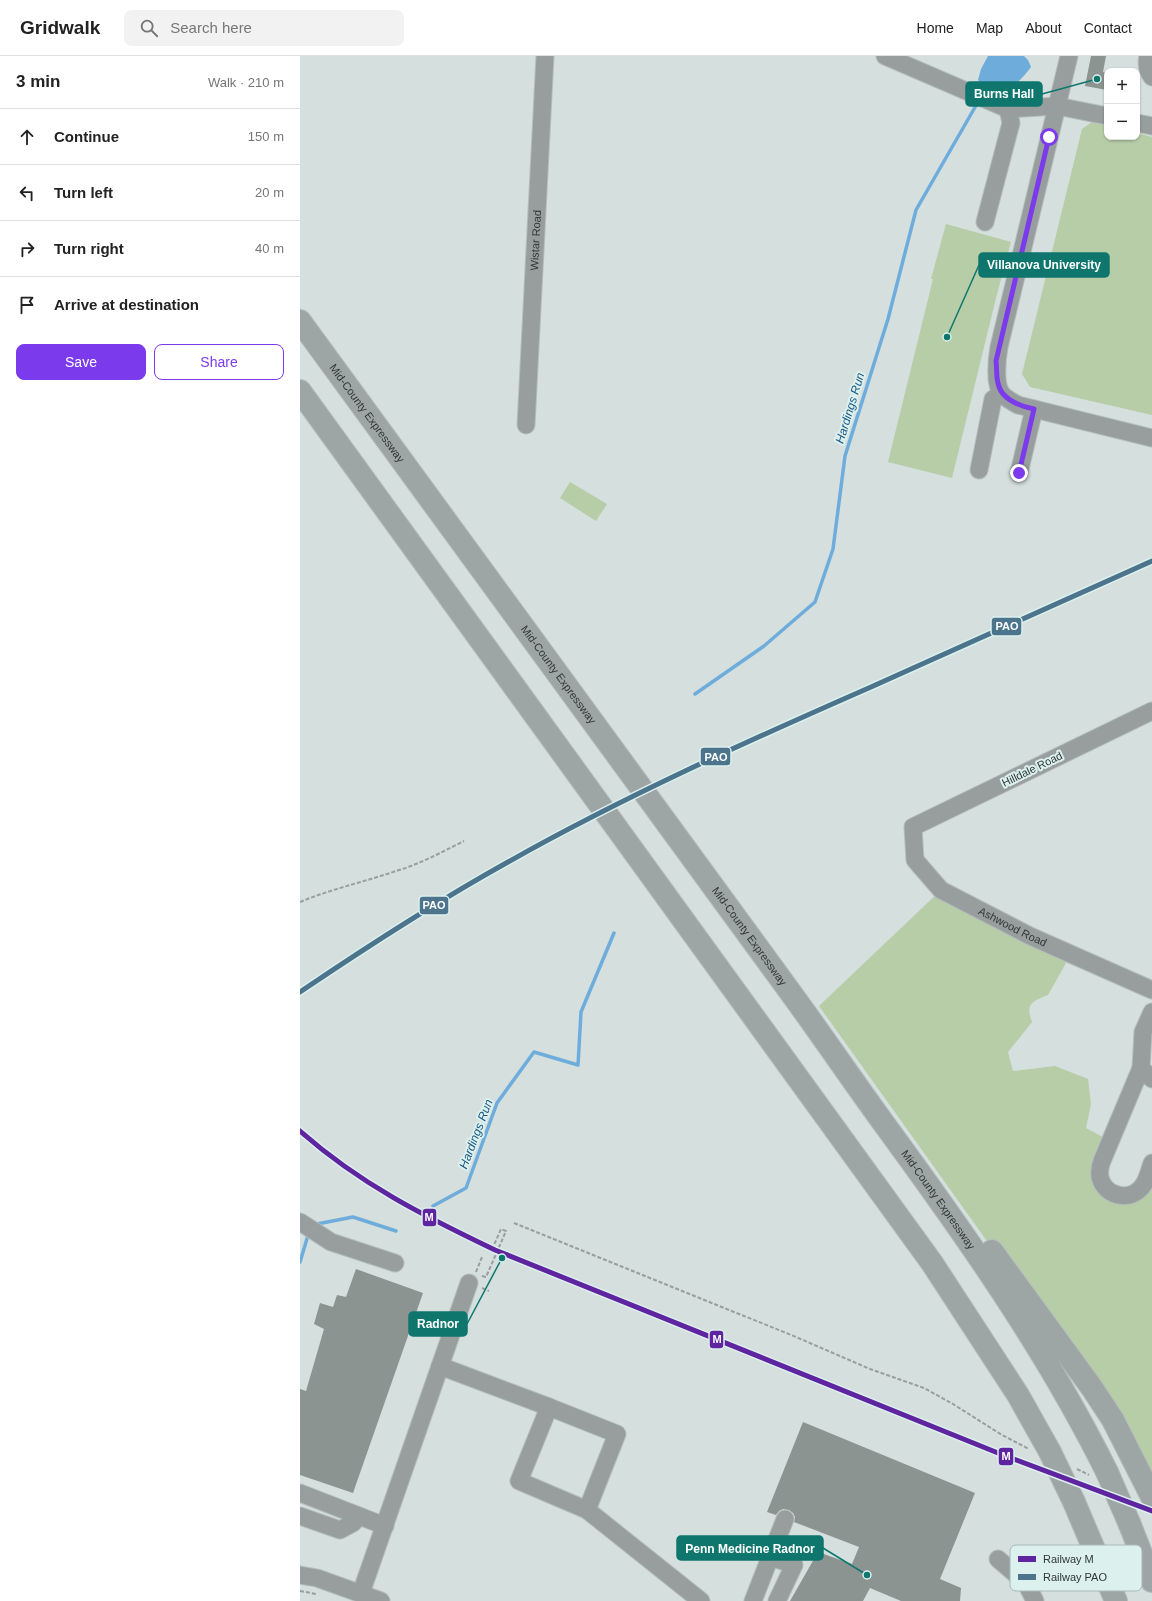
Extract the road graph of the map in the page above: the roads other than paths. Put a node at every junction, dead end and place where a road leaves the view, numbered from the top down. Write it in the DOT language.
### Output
graph roads {
  1 [pos="545,56"];
  2 [pos="885,56"];
  3 [pos="1069,56"];
  4 [pos="1148,56"];
  5 [pos="1152,77"];
  6 [pos="1057,106"];
  7 [pos="1008,109"];
  8 [pos="1104,115"];
  9 [pos="1140,124"];
  10 [pos="1152,126"];
  11 [pos="985,222"];
  12 [pos="300,321"];
  13 [pos="300,391"];
  14 [pos="1002,394"];
  15 [pos="1034,409"];
  16 [pos="526,425"];
  17 [pos="1152,438"];
  18 [pos="979,470"];
  19 [pos="1019,473"];
  20 [pos="1152,711"];
  21 [pos="913,827"];
  22 [pos="1152,990"];
  23 [pos="1152,1012"];
  24 [pos="1146,1073"];
  25 [pos="880,1118"];
  26 [pos="1152,1163"];
  27 [pos="308,1227"];
  28 [pos="396,1263"];
  29 [pos="477,1278"];
  30 [pos="440,1366"];
  31 [pos="549,1408"];
  32 [pos="1149,1491"];
  33 [pos="300,1493"];
  34 [pos="587,1510"];
  35 [pos="300,1516"];
  36 [pos="358,1516"];
  37 [pos="785,1519"];
  38 [pos="385,1526"];
  39 [pos="1092,1545"];
  40 [pos="1138,1545"];
  41 [pos="771,1556"];
  42 [pos="1142,1556"];
  43 [pos="998,1559"];
  44 [pos="1010,1569"];
  45 [pos="300,1575"];
  46 [pos="1152,1581"];
  47 [pos="1030,1591"];
  48 [pos="1112,1591"];
  49 [pos="361,1594"];
  50 [pos="380,1601"];
  51 [pos="701,1601"];
  52 [pos="753,1601"];
  53 [pos="777,1601"];
  54 [pos="1035,1601"];
  55 [pos="1116,1601"];
  1 -- 16 [label="street, Wistar Road"];
  2 -- 7 [label="street"];
  3 -- 6 [label="street"];
  4 -- 5 [label="street"];
  6 -- 7 [label="street"];
  6 -- 8 [label="street"];
  6 -- 14 [label="street"];
  7 -- 11 [label="street"];
  9 -- 10 [label="street"];
  12 -- 25 [label="highway, Mid-County Expressway"];
  13 -- 39 [label="highway, bridge"];
  14 -- 15 [label="street"];
  14 -- 18 [label="street"];
  15 -- 17 [label="street"];
  15 -- 19 [label="street"];
  20 -- 21 [label="street, Hilldale Road"];
  21 -- 22 [label="street, Ashwood Road"];
  23 -- 24 [label="street"];
  24 -- 26 [label="street"];
  25 -- 32 [label="highway"];
  25 -- 40 [label="highway, Mid-County Expressway, bridge"];
  27 -- 28 [label="street"];
  29 -- 30 [label="street"];
  30 -- 31 [label="street"];
  30 -- 38 [label="street"];
  31 -- 34 [label="street"];
  31 -- 34 [label="street"];
  33 -- 36 [label="street"];
  34 -- 51 [label="street"];
  35 -- 36 [label="street"];
  36 -- 38 [label="street"];
  37 -- 41 [label="street"];
  38 -- 49 [label="street"];
  41 -- 52 [label="street"];
  41 -- 53 [label="street"];
  42 -- 46 [label="highway, Mid-County Expressway, bridge"];
  43 -- 44 [label="street"];
  45 -- 49 [label="street"];
  47 -- 54 [label="street"];
  48 -- 55 [label="highway, bridge"];
  49 -- 50 [label="street"];
}
